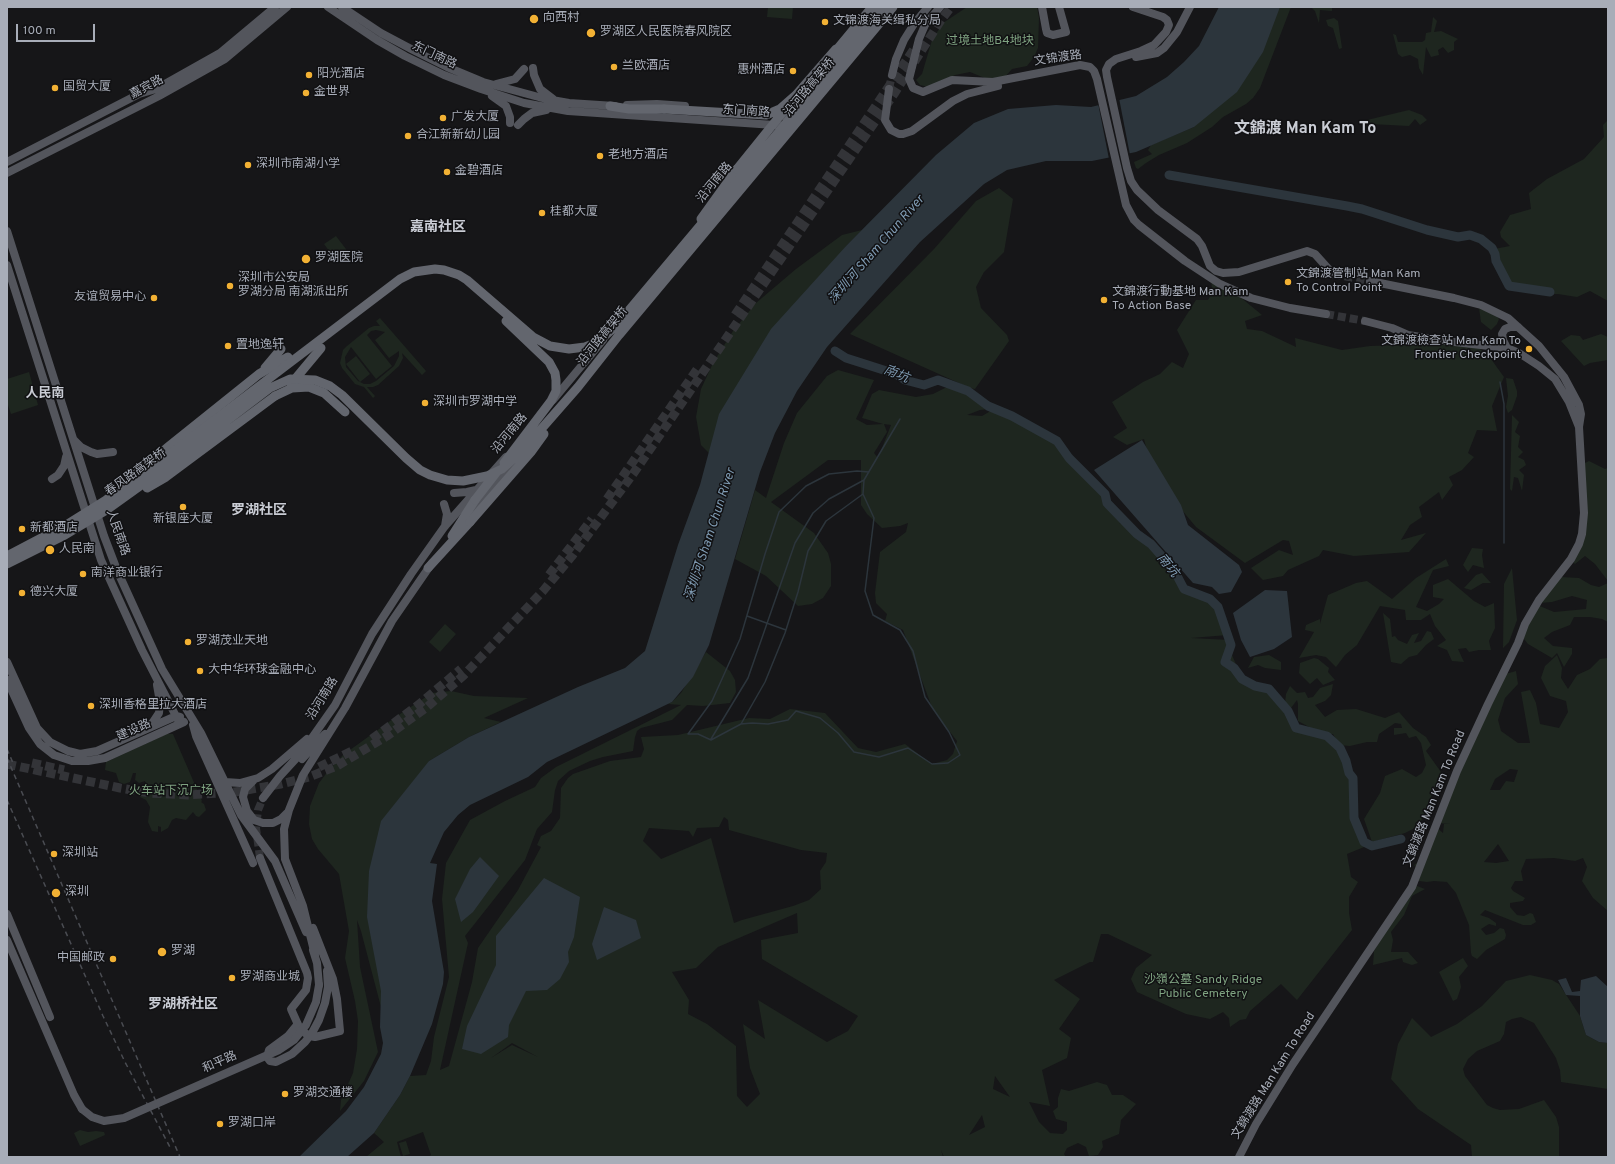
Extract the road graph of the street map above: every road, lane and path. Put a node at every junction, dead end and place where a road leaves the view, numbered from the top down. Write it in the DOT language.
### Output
graph roads {
  1 [pos="275,7"];
  2 [pos="287,7"];
  3 [pos="328,7"];
  4 [pos="342,7"];
  5 [pos="872,7"];
  6 [pos="877,7"];
  7 [pos="882,7"];
  8 [pos="893,7"];
  9 [pos="898,7"];
  10 [pos="928,7"];
  11 [pos="940,7"];
  12 [pos="1042,7"];
  13 [pos="1059,7"];
  14 [pos="1133,7"];
  15 [pos="1190,7"];
  16 [pos="836,49"];
  17 [pos="533,68"];
  18 [pos="524,69"];
  19 [pos="892,75"];
  20 [pos="492,84"];
  21 [pos="481,89"];
  22 [pos="889,89"];
  23 [pos="1110,89"];
  24 [pos="1100,91"];
  25 [pos="796,95"];
  26 [pos="555,104"];
  27 [pos="610,106"];
  28 [pos="786,115"];
  29 [pos="800,125"];
  30 [pos="777,130"];
  31 [pos="7,162"];
  32 [pos="7,173"];
  33 [pos="697,225"];
  34 [pos="7,231"];
  35 [pos="7,265"];
  36 [pos="1333,274"];
  37 [pos="1370,281"];
  38 [pos="477,289"];
  39 [pos="1326,314"];
  40 [pos="1365,321"];
  41 [pos="1518,326"];
  42 [pos="321,348"];
  43 [pos="1507,348"];
  44 [pos="281,349"];
  45 [pos="288,357"];
  46 [pos="267,385"];
  47 [pos="578,387"];
  48 [pos="345,412"];
  49 [pos="1579,427"];
  50 [pos="74,440"];
  51 [pos="66,452"];
  52 [pos="113,452"];
  53 [pos="52,479"];
  54 [pos="477,490"];
  55 [pos="454,493"];
  56 [pos="444,504"];
  57 [pos="445,526"];
  58 [pos="451,537"];
  59 [pos="7,556"];
  60 [pos="7,564"];
  61 [pos="428,568"];
  62 [pos="7,662"];
  63 [pos="154,674"];
  64 [pos="7,680"];
  65 [pos="345,708"];
  66 [pos="191,718"];
  67 [pos="178,720"];
  68 [pos="320,728"];
  69 [pos="141,732"];
  70 [pos="253,781"];
  71 [pos="225,782"];
  72 [pos="235,804"];
  73 [pos="289,810"];
  74 [pos="260,858"];
  75 [pos="275,861"];
  76 [pos="253,863"];
  77 [pos="303,906"];
  78 [pos="7,914"];
  79 [pos="7,940"];
  80 [pos="321,947"];
  81 [pos="315,955"];
  82 [pos="50,1017"];
  83 [pos="297,1025"];
  84 [pos="309,1036"];
  85 [pos="1239,1157"];
  1 -- 31 [label="main road, 嘉宾路"];
  2 -- 32 [label="main road, 嘉宾路"];
  3 -- 21 [label="main road, 东门南路"];
  4 -- 20 [label="main road, 东门南路"];
  5 -- 16 [label="highway, bridge"];
  6 -- 28 [label="main road, 沿河南路"];
  7 -- 30 [label="highway, 沿河路高架桥, bridge"];
  8 -- 47 [label="highway, 沿河路高架桥, bridge"];
  9 -- 29 [label="main road, 沿河南路"];
  10 -- 19 [label="main road"];
  11 -- 24 [label="main road, 文锦渡路"];
  12 -- 13 [label="main road, 文锦渡路"];
  14 -- 23 [label="main road"];
  15 -- 23 [label="main road"];
  16 -- 25 [label="highway, bridge"];
  16 -- 30 [label="highway, bridge"];
  17 -- 26 [label="main road"];
  18 -- 20 [label="main road"];
  20 -- 26 [label="main road, 东门南路"];
  21 -- 26 [label="main road, 东门南路"];
  21 -- 26 [label="main road"];
  22 -- 24 [label="main road, 文锦渡路"];
  23 -- 36 [label="main road"];
  24 -- 39 [label="main road"];
  25 -- 27 [label="highway, bridge"];
  25 -- 33 [label="highway, bridge"];
  26 -- 27 [label="main road, 东门南路"];
  26 -- 30 [label="main road, 东门南路"];
  27 -- 28 [label="main road, 东门南路"];
  28 -- 29 [label="main road, 东门南路"];
  28 -- 30 [label="main road, 沿河南路"];
  29 -- 30 [label="main road, 东门南路"];
  29 -- 58 [label="main road, 沿河南路"];
  30 -- 33 [label="main road, 沿河南路"];
  30 -- 38 [label="highway, 沿河路高架桥, bridge"];
  33 -- 54 [label="main road, 沿河南路"];
  34 -- 50 [label="main road, 人民南路"];
  35 -- 51 [label="main road, 人民南路"];
  37 -- 41 [label="main road, 文錦渡路 Man Kam To Road"];
  38 -- 46 [label="highway, 沿河路高架桥, bridge"];
  38 -- 58 [label="highway, bridge"];
  40 -- 43 [label="main road, 文錦渡路 Man Kam To Road"];
  41 -- 43 [label="main road"];
  41 -- 49 [label="main road, 文錦渡路 Man Kam To Road"];
  42 -- 46 [label="highway"];
  43 -- 49 [label="main road, 文錦渡路 Man Kam To Road"];
  44 -- 46 [label="highway"];
  45 -- 46 [label="highway"];
  46 -- 47 [label="highway, 沿河路高架桥, bridge"];
  46 -- 48 [label="highway"];
  46 -- 59 [label="highway, 春风路高架桥, bridge"];
  46 -- 60 [label="highway, 春风路高架桥, bridge"];
  47 -- 61 [label="highway, bridge"];
  49 -- 85 [label="main road, 文錦渡路 Man Kam To Road"];
  50 -- 52 [label="main road"];
  50 -- 66 [label="main road, 人民南路"];
  51 -- 53 [label="main road"];
  51 -- 63 [label="main road, 人民南路"];
  54 -- 55 [label="main road"];
  54 -- 57 [label="main road, 沿河南路"];
  56 -- 57 [label="main road"];
  57 -- 68 [label="main road, 沿河南路"];
  58 -- 61 [label="main road, 沿河南路"];
  61 -- 65 [label="main road, 沿河南路"];
  62 -- 69 [label="main road, 建设路"];
  63 -- 67 [label="main road, 人民南路"];
  63 -- 69 [label="main road"];
  64 -- 67 [label="main road, 建设路"];
  65 -- 68 [label="main road, 沿河南路"];
  65 -- 73 [label="main road, 沿河南路"];
  66 -- 67 [label="main road, 建设路"];
  66 -- 71 [label="main road, 人民南路"];
  66 -- 76 [label="main road"];
  67 -- 69 [label="main road, 建设路"];
  68 -- 70 [label="main road"];
  70 -- 71 [label="main road"];
  70 -- 73 [label="main road"];
  71 -- 72 [label="main road, 人民南路"];
  72 -- 75 [label="main road, 和平路"];
  73 -- 77 [label="main road, 沿河南路"];
  74 -- 83 [label="main road"];
  75 -- 77 [label="main road"];
  75 -- 81 [label="main road, 和平路"];
  77 -- 80 [label="main road"];
  77 -- 81 [label="main road"];
  78 -- 82 [label="main road"];
  79 -- 81 [label="main road, 和平路, bridge"];
  80 -- 84 [label="main road"];
  80 -- 84 [label="main road"];
  83 -- 84 [label="main road"];
  83 -- 84 [label="main road"];
}
